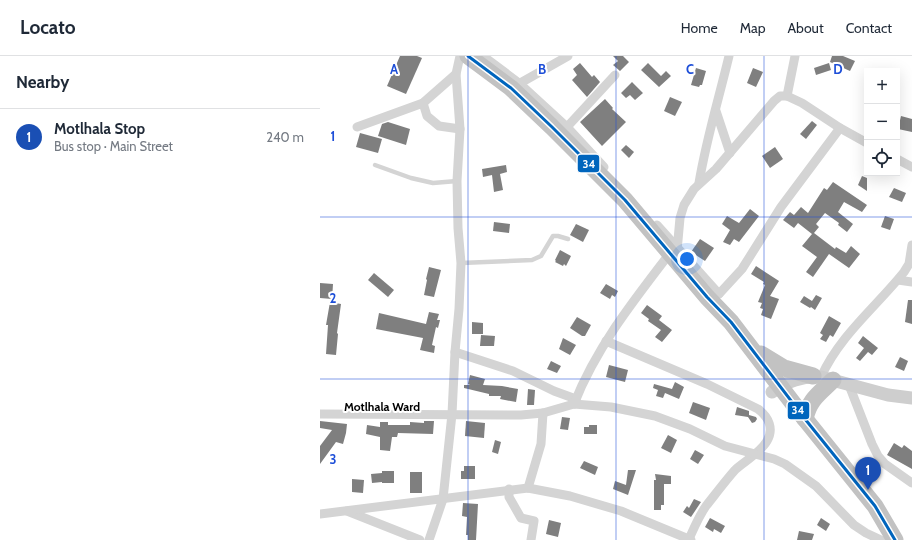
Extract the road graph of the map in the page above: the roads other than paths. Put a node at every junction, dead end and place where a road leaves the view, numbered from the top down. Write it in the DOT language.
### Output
graph roads {
  1 [pos="460,56"];
  2 [pos="468,56"];
  3 [pos="483,56"];
  4 [pos="568,56"];
  5 [pos="729,56"];
  6 [pos="795,56"];
  7 [pos="456,74"];
  8 [pos="615,75"];
  9 [pos="515,85"];
  10 [pos="787,96"];
  11 [pos="423,103"];
  12 [pos="716,110"];
  13 [pos="357,127"];
  14 [pos="567,127"];
  15 [pos="840,128"];
  16 [pos="460,129"];
  17 [pos="864,141"];
  18 [pos="730,153"];
  19 [pos="900,161"];
  20 [pos="375,165"];
  21 [pos="912,167"];
  22 [pos="457,181"];
  23 [pos="699,183"];
  24 [pos="568,239"];
  25 [pos="912,245"];
  26 [pos="675,254"];
  27 [pos="461,263"];
  28 [pos="898,280"];
  29 [pos="912,282"];
  30 [pos="713,296"];
  31 [pos="606,341"];
  32 [pos="747,343"];
  33 [pos="455,352"];
  34 [pos="829,379"];
  35 [pos="778,391"];
  36 [pos="912,398"];
  37 [pos="575,402"];
  38 [pos="543,412"];
  39 [pos="320,414"];
  40 [pos="452,414"];
  41 [pos="805,419"];
  42 [pos="754,454"];
  43 [pos="912,483"];
  44 [pos="528,488"];
  45 [pos="509,489"];
  46 [pos="443,499"];
  47 [pos="346,510"];
  48 [pos="320,514"];
  49 [pos="888,536"];
  50 [pos="420,540"];
  51 [pos="429,540"];
  52 [pos="531,540"];
  53 [pos="690,540"];
  1 -- 7 [label="street"];
  2 -- 9 [label="highway"];
  3 -- 9 [label="street"];
  4 -- 9 [label="street"];
  5 -- 12 [label="street"];
  6 -- 10 [label="street"];
  7 -- 11 [label="street"];
  7 -- 16 [label="street"];
  8 -- 14 [label="street"];
  9 -- 14 [label="street"];
  9 -- 26 [label="highway"];
  10 -- 15 [label="street"];
  10 -- 18 [label="street"];
  11 -- 13 [label="street"];
  11 -- 16 [label="street"];
  12 -- 18 [label="street"];
  12 -- 23 [label="street"];
  14 -- 26 [label="street"];
  15 -- 17 [label="street"];
  15 -- 30 [label="street"];
  16 -- 22 [label="street"];
  18 -- 23 [label="street"];
  19 -- 21 [label="street"];
  20 -- 22 [label="lane"];
  22 -- 27 [label="street"];
  23 -- 26 [label="street"];
  24 -- 27 [label="lane"];
  25 -- 28 [label="street"];
  26 -- 30 [label="highway"];
  26 -- 31 [label="street"];
  27 -- 33 [label="street"];
  28 -- 29 [label="street"];
  28 -- 34 [label="street"];
  30 -- 32 [label="highway"];
  30 -- 35 [label="highway"];
  31 -- 37 [label="street"];
  31 -- 42 [label="street"];
  32 -- 34 [label="highway"];
  32 -- 35 [label="highway"];
  33 -- 37 [label="street"];
  33 -- 40 [label="street"];
  34 -- 35 [label="street"];
  34 -- 35 [label="street"];
  34 -- 36 [label="street"];
  34 -- 41 [label="highway"];
  34 -- 43 [label="street"];
  35 -- 41 [label="highway"];
  35 -- 49 [label="highway"];
  37 -- 38 [label="street"];
  37 -- 42 [label="street"];
  38 -- 40 [label="street"];
  38 -- 44 [label="street"];
  39 -- 40 [label="street"];
  40 -- 46 [label="street"];
  41 -- 49 [label="highway"];
  42 -- 49 [label="street"];
  42 -- 53 [label="street"];
  44 -- 45 [label="street"];
  44 -- 53 [label="street"];
  45 -- 46 [label="street"];
  45 -- 52 [label="street"];
  46 -- 47 [label="street"];
  46 -- 51 [label="street"];
  47 -- 48 [label="street"];
  47 -- 50 [label="street"];
}
